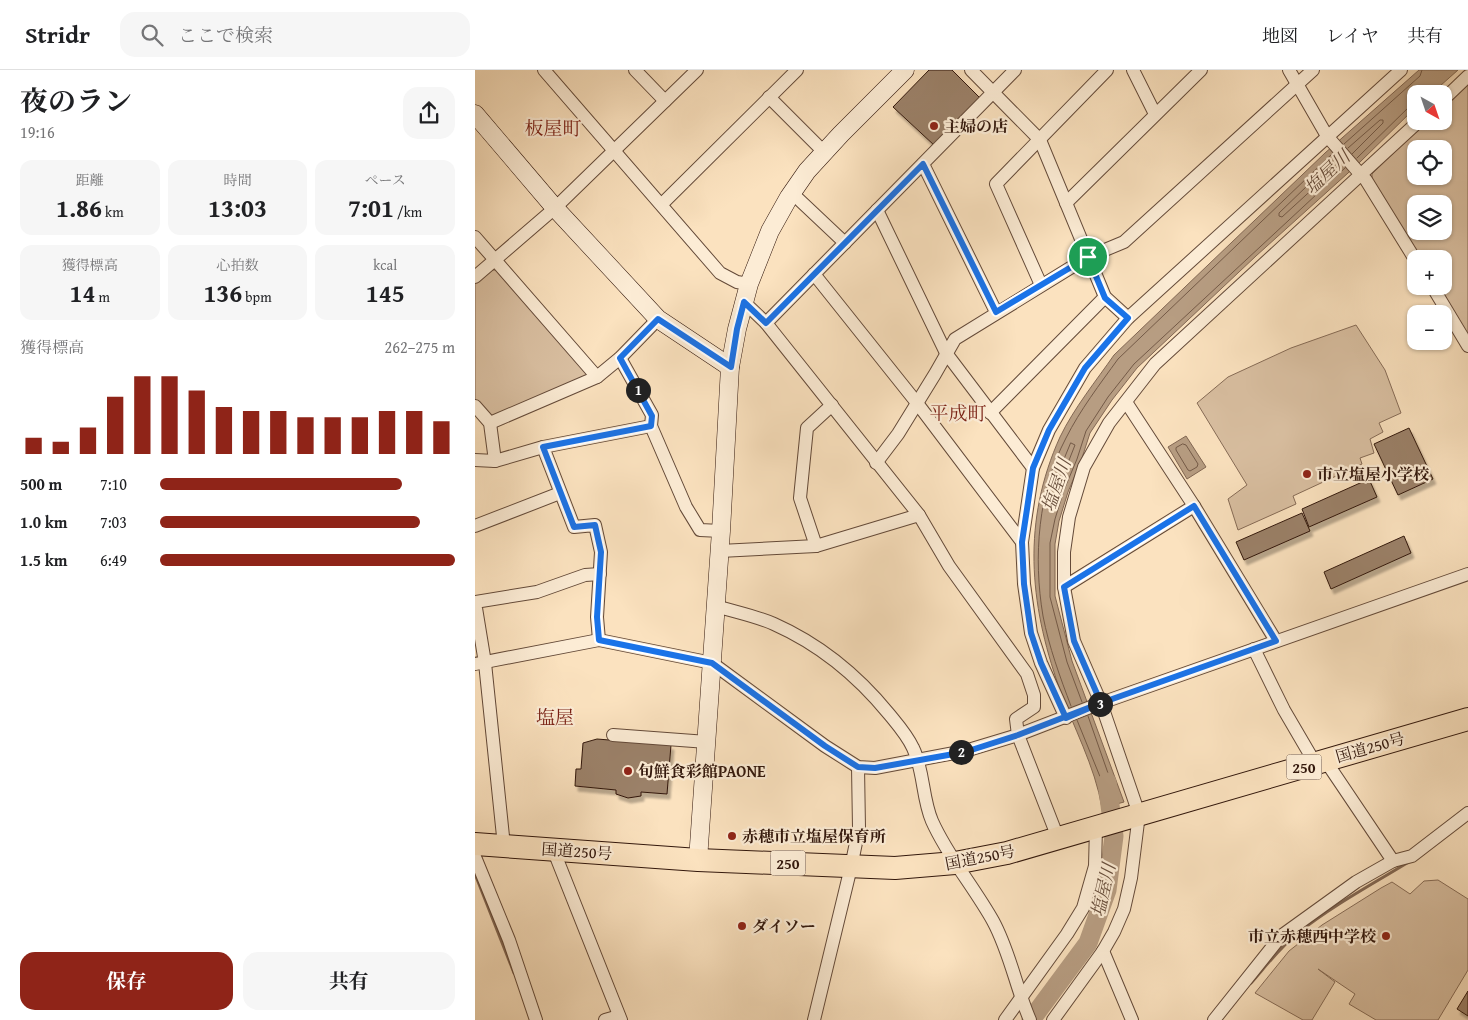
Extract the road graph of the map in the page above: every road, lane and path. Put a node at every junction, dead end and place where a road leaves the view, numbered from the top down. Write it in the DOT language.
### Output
graph roads {
  1 [pos="544,70"];
  2 [pos="635,70"];
  3 [pos="697,70"];
  4 [pos="797,70"];
  5 [pos="905,70"];
  6 [pos="971,70"];
  7 [pos="1015,70"];
  8 [pos="1107,70"];
  9 [pos="1133,70"];
  10 [pos="1289,70"];
  11 [pos="1313,70"];
  12 [pos="1401,70"];
  13 [pos="1198,71"];
  14 [pos="1468,76"];
  15 [pos="1298,86"];
  16 [pos="1453,90"];
  17 [pos="993,92"];
  18 [pos="769,97"];
  19 [pos="665,101"];
  20 [pos="475,114"];
  21 [pos="1155,114"];
  22 [pos="1410,130"];
  23 [pos="1327,136"];
  24 [pos="1040,140"];
  25 [pos="615,150"];
  26 [pos="824,152"];
  27 [pos="923,164"];
  28 [pos="1361,176"];
  29 [pos="792,193"];
  30 [pos="1066,203"];
  31 [pos="662,204"];
  32 [pos="555,208"];
  33 [pos="877,210"];
  34 [pos="475,237"];
  35 [pos="845,243"];
  36 [pos="1409,250"];
  37 [pos="1088,257"];
  38 [pos="495,260"];
  39 [pos="814,274"];
  40 [pos="475,277"];
  41 [pos="749,284"];
  42 [pos="1041,285"];
  43 [pos="1437,295"];
  44 [pos="1105,298"];
  45 [pos="744,302"];
  46 [pos="996,312"];
  47 [pos="1128,318"];
  48 [pos="658,319"];
  49 [pos="766,323"];
  50 [pos="1468,346"];
  51 [pos="946,353"];
  52 [pos="620,358"];
  53 [pos="731,367"];
  54 [pos="597,377"];
  55 [pos="1126,402"];
  56 [pos="917,403"];
  57 [pos="833,405"];
  58 [pos="475,406"];
  59 [pos="990,413"];
  60 [pos="489,423"];
  61 [pos="651,426"];
  62 [pos="543,447"];
  63 [pos="475,460"];
  64 [pos="495,461"];
  65 [pos="877,464"];
  66 [pos="1033,468"];
  67 [pos="560,493"];
  68 [pos="1194,506"];
  69 [pos="919,515"];
  70 [pos="475,526"];
  71 [pos="721,531"];
  72 [pos="1022,542"];
  73 [pos="816,546"];
  74 [pos="719,550"];
  75 [pos="600,574"];
  76 [pos="1467,577"];
  77 [pos="1064,587"];
  78 [pos="716,606"];
  79 [pos="599,640"];
  80 [pos="1276,641"];
  81 [pos="1254,649"];
  82 [pos="480,663"];
  83 [pos="712,663"];
  84 [pos="1101,703"];
  85 [pos="1066,718"];
  86 [pos="1468,719"];
  87 [pos="613,735"];
  88 [pos="1018,735"];
  89 [pos="707,742"];
  90 [pos="918,761"];
  91 [pos="1320,762"];
  92 [pos="858,767"];
  93 [pos="1139,814"];
  94 [pos="1468,814"];
  95 [pos="1096,827"];
  96 [pos="1058,838"];
  97 [pos="475,844"];
  98 [pos="504,846"];
  99 [pos="553,849"];
  100 [pos="475,857"];
  101 [pos="698,860"];
  102 [pos="1393,861"];
  103 [pos="955,863"];
  104 [pos="851,867"];
  105 [pos="1103,950"];
  106 [pos="1021,998"];
  107 [pos="620,1018"];
  108 [pos="537,1020"];
  109 [pos="605,1020"];
  110 [pos="814,1020"];
  111 [pos="1005,1020"];
  112 [pos="1030,1020"];
  113 [pos="1053,1020"];
  114 [pos="1133,1020"];
  115 [pos="1214,1020"];
  1 -- 25 [label="street"];
  2 -- 19 [label="street"];
  3 -- 19 [label="street"];
  4 -- 18 [label="street"];
  5 -- 26 [label="street"];
  6 -- 17 [label="street"];
  7 -- 17 [label="street"];
  8 -- 24 [label="street"];
  9 -- 21 [label="street"];
  10 -- 15 [label="street"];
  11 -- 15 [label="street"];
  12 -- 23 [label="street"];
  13 -- 21 [label="street"];
  14 -- 16 [label="street"];
  15 -- 23 [label="street"];
  15 -- 37 [label="street"];
  17 -- 24 [label="street"];
  17 -- 27 [label="street"];
  18 -- 26 [label="street"];
  18 -- 31 [label="street"];
  19 -- 25 [label="street"];
  20 -- 32 [label="street"];
  21 -- 30 [label="street"];
  22 -- 28 [label="street"];
  23 -- 28 [label="street"];
  23 -- 47 [label="street"];
  24 -- 30 [label="street"];
  24 -- 42 [label="street"];
  25 -- 31 [label="street"];
  25 -- 32 [label="street"];
  26 -- 29 [label="street"];
  27 -- 33 [label="street"];
  27 -- 46 [label="street"];
  28 -- 36 [label="street"];
  28 -- 55 [label="street"];
  29 -- 35 [label="street"];
  29 -- 41 [label="street"];
  30 -- 37 [label="street"];
  31 -- 41 [label="street"];
  32 -- 38 [label="street"];
  32 -- 48 [label="street"];
  33 -- 35 [label="street"];
  33 -- 51 [label="street"];
  34 -- 38 [label="street"];
  35 -- 39 [label="street"];
  37 -- 42 [label="street"];
  37 -- 44 [label="street"];
  38 -- 40 [label="street"];
  38 -- 54 [label="street"];
  39 -- 49 [label="street"];
  39 -- 56 [label="street"];
  41 -- 45 [label="street"];
  42 -- 46 [label="street"];
  43 -- 50 [label="street"];
  44 -- 47 [label="street"];
  44 -- 59 [label="street"];
  45 -- 49 [label="street"];
  45 -- 53 [label="street"];
  46 -- 51 [label="street"];
  47 -- 66 [label="street"];
  48 -- 52 [label="street"];
  48 -- 53 [label="street"];
  49 -- 57 [label="street"];
  51 -- 56 [label="street"];
  51 -- 59 [label="street"];
  52 -- 54 [label="street"];
  52 -- 61 [label="street"];
  53 -- 71 [label="street"];
  54 -- 60 [label="street"];
  55 -- 68 [label="street"];
  55 -- 77 [label="street"];
  56 -- 65 [label="street"];
  56 -- 72 [label="street"];
  57 -- 65 [label="street"];
  57 -- 73 [label="street"];
  58 -- 60 [label="street"];
  59 -- 66 [label="street"];
  60 -- 64 [label="street"];
  61 -- 62 [label="street"];
  61 -- 71 [label="street"];
  62 -- 64 [label="street"];
  62 -- 67 [label="street"];
  63 -- 64 [label="street"];
  65 -- 69 [label="street"];
  66 -- 72 [label="street"];
  67 -- 70 [label="street"];
  67 -- 75 [label="street"];
  68 -- 77 [label="street"];
  68 -- 80 [label="street"];
  69 -- 73 [label="street"];
  69 -- 88 [label="street"];
  71 -- 74 [label="street"];
  72 -- 85 [label="street"];
  73 -- 74 [label="street"];
  74 -- 78 [label="street"];
  75 -- 79 [label="street"];
  75 -- 82 [label="street"];
  76 -- 80 [label="street"];
  77 -- 84 [label="street"];
  78 -- 83 [label="street"];
  78 -- 90 [label="street"];
  79 -- 82 [label="street"];
  79 -- 83 [label="street"];
  80 -- 81 [label="street"];
  81 -- 84 [label="street"];
  81 -- 91 [label="street"];
  82 -- 98 [label="street"];
  83 -- 89 [label="street"];
  83 -- 92 [label="street"];
  84 -- 85 [label="street"];
  84 -- 93 [label="street"];
  85 -- 88 [label="street"];
  86 -- 91 [label="highway, 国道250号 / 250"];
  87 -- 89 [label="street"];
  88 -- 90 [label="street"];
  88 -- 96 [label="street"];
  89 -- 101 [label="street"];
  90 -- 92 [label="street"];
  90 -- 103 [label="street"];
  91 -- 93 [label="highway, 国道250号 / 250"];
  91 -- 102 [label="street"];
  92 -- 104 [label="street"];
  93 -- 95 [label="highway, 国道250号 / 250"];
  93 -- 105 [label="street"];
  94 -- 102 [label="street"];
  95 -- 96 [label="highway, 国道250号 / 250"];
  95 -- 106 [label="street"];
  96 -- 103 [label="highway, 国道250号 / 250"];
  97 -- 98 [label="highway, 国道250号 / 250"];
  98 -- 99 [label="highway, 国道250号 / 250"];
  99 -- 101 [label="highway, 国道250号 / 250"];
  99 -- 107 [label="street"];
  100 -- 108 [label="street"];
  101 -- 104 [label="highway, 国道250号 / 250"];
  102 -- 115 [label="street"];
  103 -- 104 [label="highway, 国道250号 / 250"];
  103 -- 106 [label="street"];
  104 -- 110 [label="street"];
  105 -- 113 [label="street"];
  105 -- 114 [label="street"];
  106 -- 111 [label="street"];
  106 -- 112 [label="street"];
  107 -- 109 [label="street"];
}
